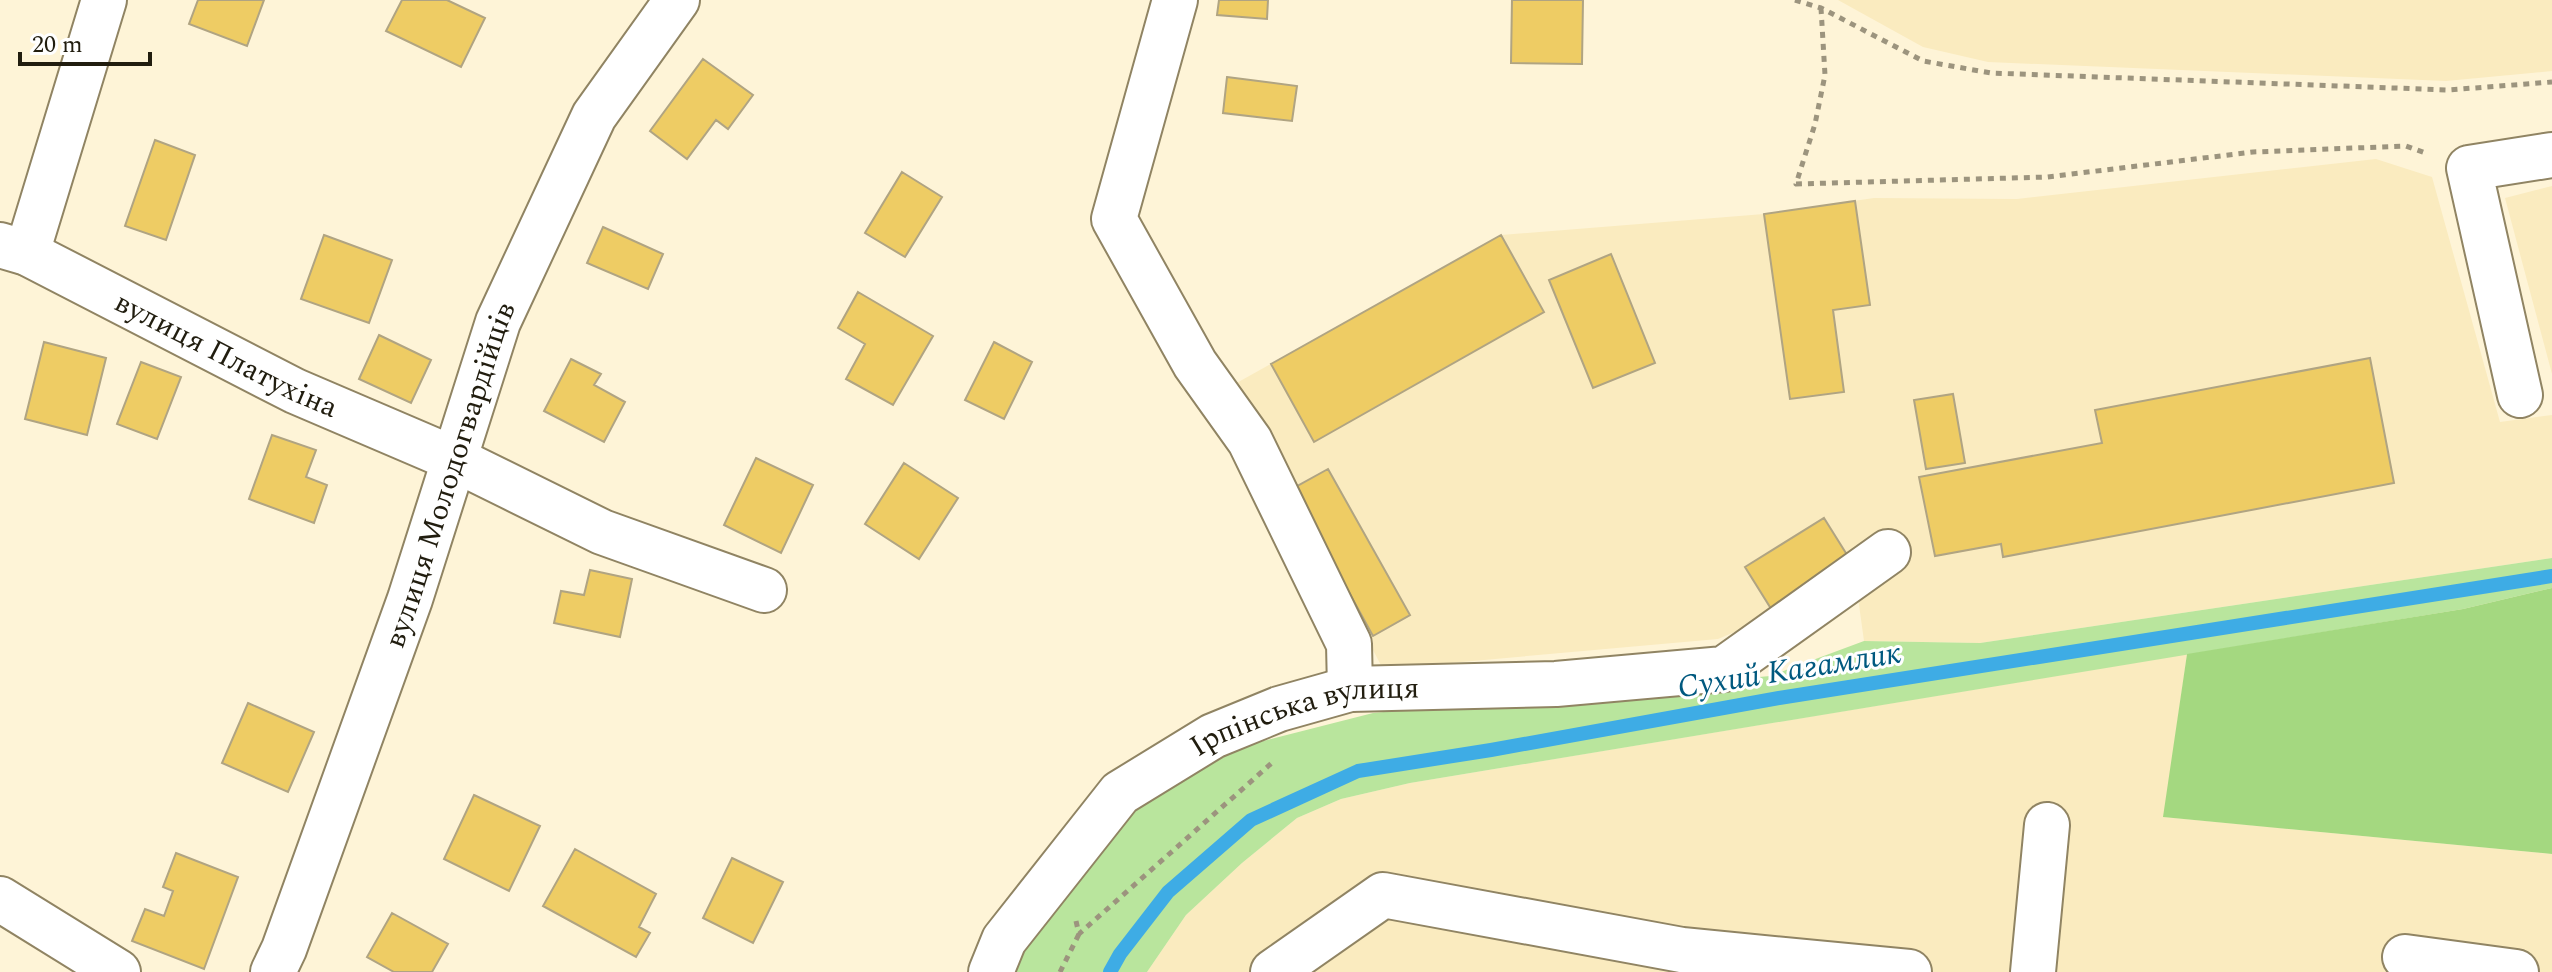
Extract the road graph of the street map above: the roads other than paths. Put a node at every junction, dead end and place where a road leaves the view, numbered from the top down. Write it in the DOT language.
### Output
graph roads {
  1 [pos="104,0"];
  2 [pos="677,0"];
  3 [pos="1175,0"];
  4 [pos="2552,155"];
  5 [pos="14,249"];
  6 [pos="2520,395"];
  7 [pos="454,459"];
  8 [pos="1888,552"];
  9 [pos="764,590"];
  10 [pos="1350,689"];
  11 [pos="2047,825"];
  12 [pos="0,899"];
  13 [pos="2405,957"];
  14 [pos="1823,968"];
  15 [pos="118,972"];
  16 [pos="273,972"];
  17 [pos="991,972"];
  18 [pos="1273,972"];
  19 [pos="1909,972"];
  20 [pos="2033,972"];
  21 [pos="2516,972"];
  1 -- 5 [label="street"];
  2 -- 7 [label="street, вулиця Молодогвардійців"];
  3 -- 10 [label="street"];
  4 -- 6 [label="street"];
  5 -- 7 [label="street, вулиця Платухіна"];
  7 -- 9 [label="street, вулиця Платухіна"];
  7 -- 16 [label="street, вулиця Молодогвардійців"];
  8 -- 10 [label="street, Ірпінська вулиця"];
  10 -- 17 [label="street, Ірпінська вулиця"];
  11 -- 20 [label="street"];
  12 -- 15 [label="street"];
  13 -- 21 [label="street"];
  14 -- 18 [label="street"];
  14 -- 19 [label="street"];
}
